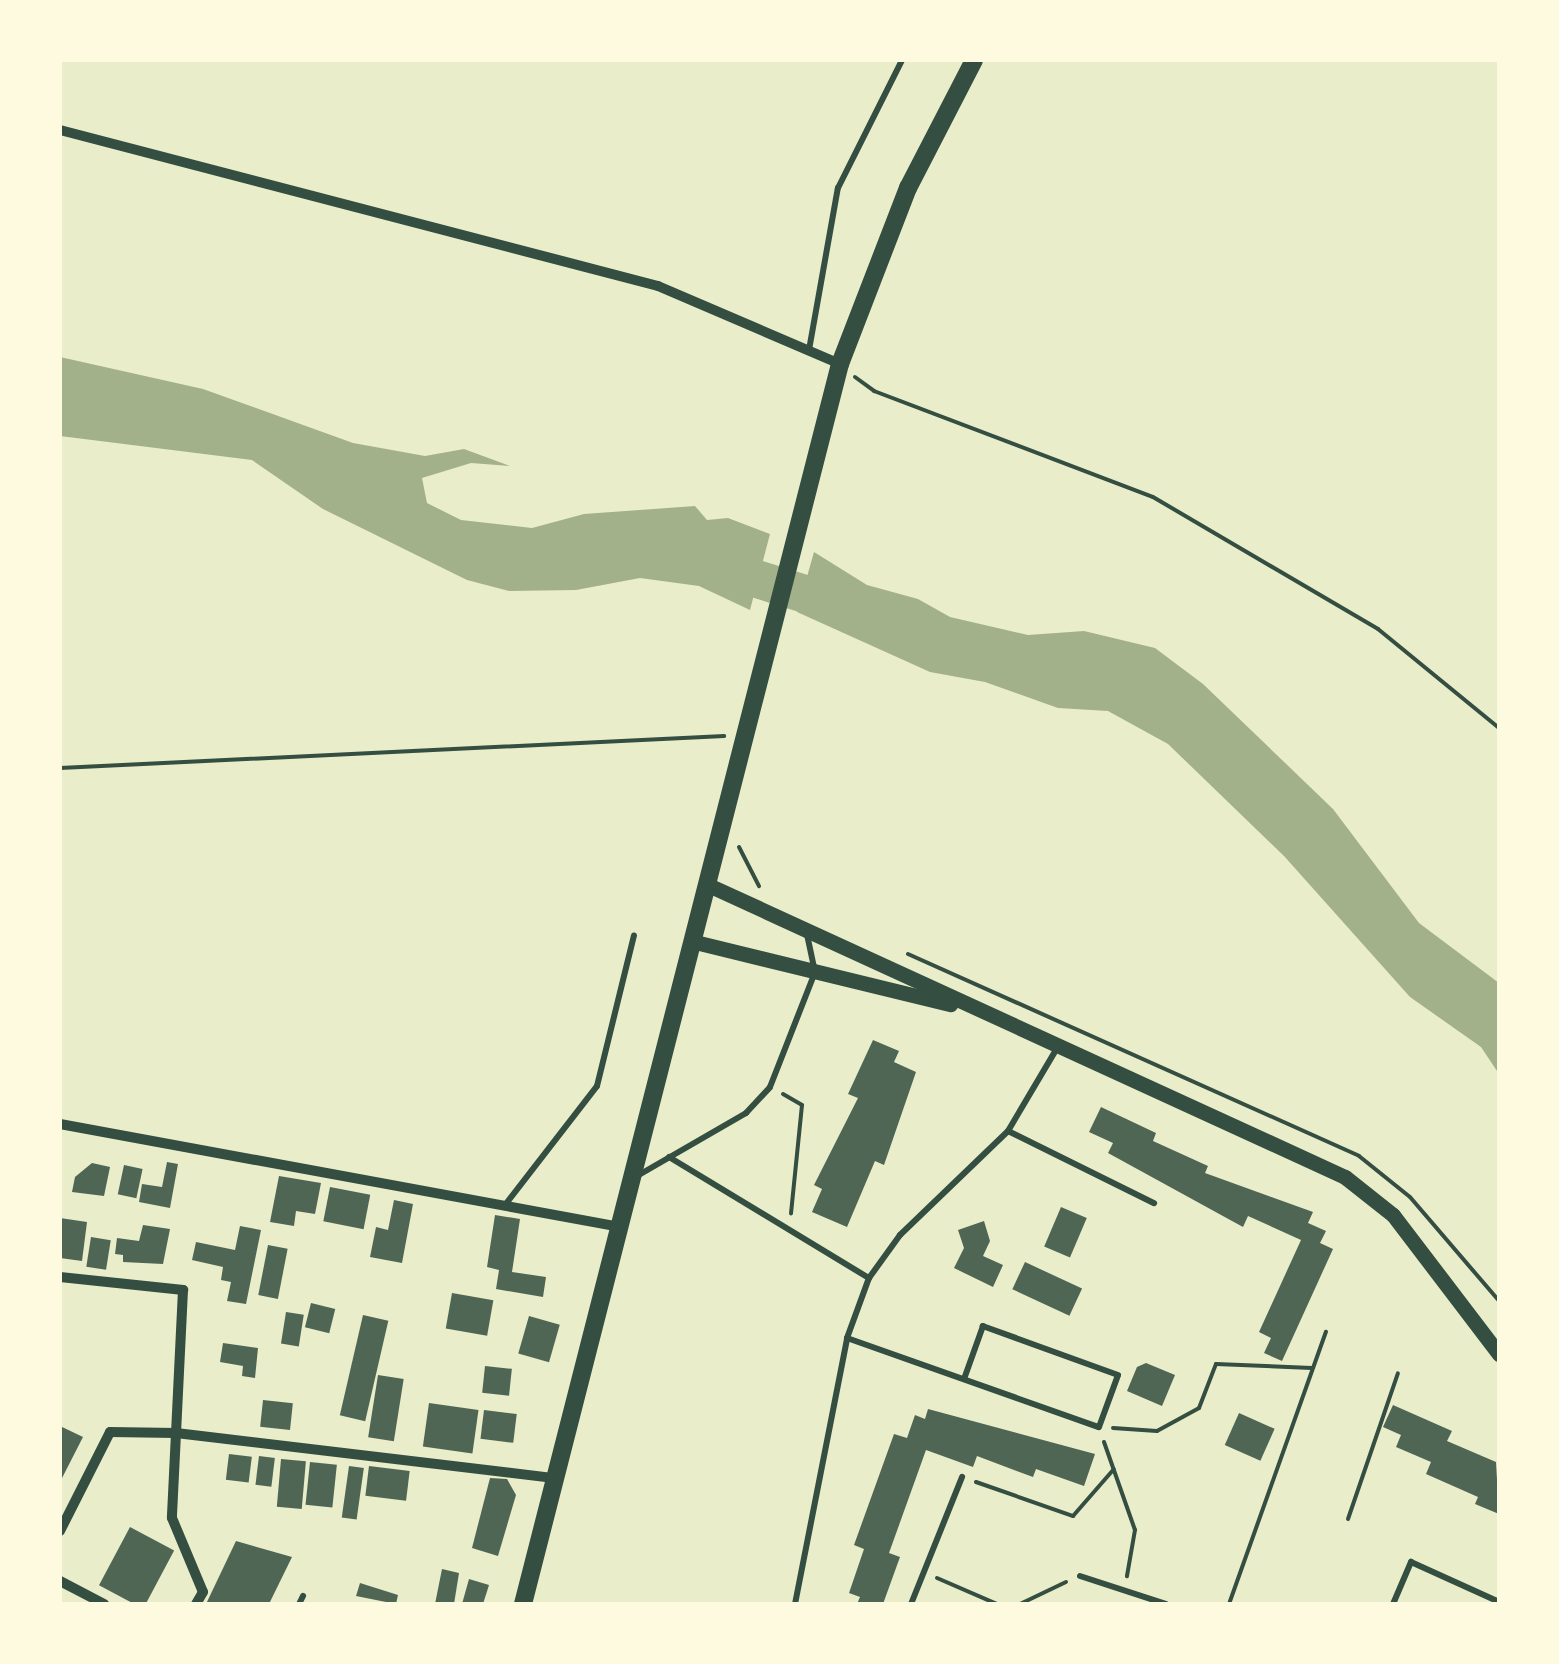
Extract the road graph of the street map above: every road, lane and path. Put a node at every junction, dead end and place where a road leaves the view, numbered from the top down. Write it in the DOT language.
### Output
graph roads {
  1 [pos="902,60"];
  2 [pos="974,60"];
  3 [pos="60,130"];
  4 [pos="809,350"];
  5 [pos="840,364"];
  6 [pos="1499,728"];
  7 [pos="742,735"];
  8 [pos="60,768"];
  9 [pos="737,835"];
  10 [pos="706,884"];
  11 [pos="770,895"];
  12 [pos="806,930"];
  13 [pos="634,935"];
  14 [pos="691,941"];
  15 [pos="899,950"];
  16 [pos="814,972"];
  17 [pos="983,1012"];
  18 [pos="1060,1043"];
  19 [pos="770,1087"];
  20 [pos="60,1124"];
  21 [pos="1008,1131"];
  22 [pos="670,1157"];
  23 [pos="632,1179"];
  24 [pos="1154,1203"];
  25 [pos="504,1205"];
  26 [pos="620,1227"];
  27 [pos="790,1230"];
  28 [pos="60,1277"];
  29 [pos="868,1278"];
  30 [pos="1499,1302"];
  31 [pos="1326,1332"];
  32 [pos="847,1338"];
  33 [pos="1499,1354"];
  34 [pos="1312,1368"];
  35 [pos="1398,1374"];
  36 [pos="964,1379"];
  37 [pos="1099,1427"];
  38 [pos="176,1433"];
  39 [pos="1114,1469"];
  40 [pos="962,1477"];
  41 [pos="556,1478"];
  42 [pos="1348,1519"];
  43 [pos="60,1532"];
  44 [pos="924,1573"];
  45 [pos="1080,1576"];
  46 [pos="60,1581"];
  47 [pos="1124,1590"];
  48 [pos="1499,1602"];
  49 [pos="104,1604"];
  50 [pos="196,1604"];
  51 [pos="523,1604"];
  52 [pos="794,1604"];
  53 [pos="911,1604"];
  54 [pos="996,1604"];
  55 [pos="1020,1604"];
  56 [pos="1166,1604"];
  57 [pos="1229,1604"];
  58 [pos="1393,1604"];
  1 -- 4 [label="lane"];
  2 -- 5 [label="main road"];
  3 -- 4 [label="street"];
  4 -- 5 [label="street"];
  5 -- 6 [label="path"];
  5 -- 7 [label="main road"];
  7 -- 8 [label="path"];
  7 -- 10 [label="main road"];
  9 -- 11 [label="path"];
  10 -- 12 [label="street"];
  10 -- 14 [label="main road"];
  12 -- 16 [label="lane"];
  12 -- 17 [label="street"];
  13 -- 25 [label="lane"];
  14 -- 16 [label="street"];
  14 -- 23 [label="main road"];
  15 -- 30 [label="path"];
  16 -- 17 [label="street"];
  16 -- 19 [label="lane"];
  17 -- 18 [label="street"];
  18 -- 21 [label="lane"];
  18 -- 33 [label="street"];
  19 -- 22 [label="lane"];
  19 -- 27 [label="path"];
  20 -- 25 [label="street"];
  21 -- 24 [label="lane"];
  21 -- 29 [label="lane"];
  22 -- 23 [label="lane"];
  22 -- 27 [label="lane"];
  23 -- 26 [label="main road"];
  25 -- 26 [label="street"];
  26 -- 41 [label="main road"];
  27 -- 29 [label="lane"];
  28 -- 38 [label="street"];
  29 -- 32 [label="lane"];
  31 -- 34 [label="path"];
  32 -- 36 [label="lane"];
  32 -- 52 [label="lane"];
  34 -- 37 [label="path"];
  34 -- 57 [label="path"];
  35 -- 42 [label="path"];
  36 -- 37 [label="lane"];
  36 -- 37 [label="lane"];
  37 -- 39 [label="path"];
  38 -- 41 [label="street"];
  38 -- 43 [label="street"];
  38 -- 50 [label="street"];
  39 -- 40 [label="path"];
  39 -- 47 [label="path"];
  40 -- 44 [label="lane"];
  41 -- 51 [label="main road"];
  44 -- 53 [label="lane"];
  44 -- 54 [label="path"];
  45 -- 47 [label="lane"];
  45 -- 55 [label="path"];
  46 -- 49 [label="street"];
  47 -- 56 [label="lane"];
  48 -- 58 [label="lane"];
}
